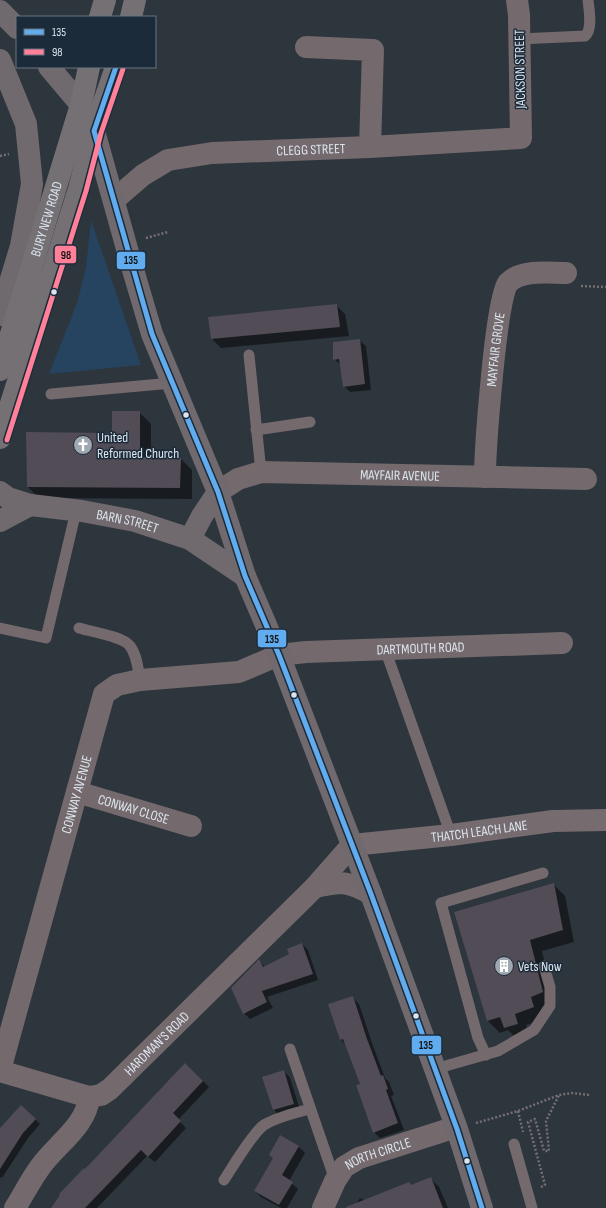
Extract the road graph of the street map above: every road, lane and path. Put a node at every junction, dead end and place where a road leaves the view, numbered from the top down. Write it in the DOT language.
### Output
graph roads {
  1 [pos="105,0"];
  2 [pos="135,0"];
  3 [pos="517,0"];
  4 [pos="588,0"];
  5 [pos="100,16"];
  6 [pos="131,16"];
  7 [pos="519,39"];
  8 [pos="306,47"];
  9 [pos="0,60"];
  10 [pos="50,68"];
  11 [pos="89,68"];
  12 [pos="116,68"];
  13 [pos="81,105"];
  14 [pos="94,131"];
  15 [pos="521,138"];
  16 [pos="370,147"];
  17 [pos="114,200"];
  18 [pos="168,232"];
  19 [pos="146,238"];
  20 [pos="566,273"];
  21 [pos="0,315"];
  22 [pos="0,338"];
  23 [pos="249,355"];
  24 [pos="1,362"];
  25 [pos="172,383"];
  26 [pos="51,394"];
  27 [pos="310,422"];
  28 [pos="256,430"];
  29 [pos="0,438"];
  30 [pos="261,472"];
  31 [pos="485,477"];
  32 [pos="586,479"];
  33 [pos="0,492"];
  34 [pos="218,492"];
  35 [pos="30,505"];
  36 [pos="76,511"];
  37 [pos="0,521"];
  38 [pos="190,539"];
  39 [pos="245,576"];
  40 [pos="0,628"];
  41 [pos="79,628"];
  42 [pos="562,643"];
  43 [pos="385,649"];
  44 [pos="279,656"];
  45 [pos="140,680"];
  46 [pos="77,792"];
  47 [pos="606,820"];
  48 [pos="191,826"];
  49 [pos="451,835"];
  50 [pos="352,845"];
  51 [pos="543,873"];
  52 [pos="315,887"];
  53 [pos="372,894"];
  54 [pos="544,966"];
  55 [pos="290,1049"];
  56 [pos="486,1055"];
  57 [pos="435,1069"];
  58 [pos="0,1071"];
  59 [pos="559,1095"];
  60 [pos="589,1095"];
  61 [pos="89,1097"];
  62 [pos="310,1109"];
  63 [pos="486,1121"];
  64 [pos="456,1127"];
  65 [pos="514,1144"];
  66 [pos="224,1180"];
  67 [pos="335,1181"];
  68 [pos="538,1188"];
  69 [pos="15,1208"];
  70 [pos="323,1208"];
  71 [pos="482,1208"];
  72 [pos="532,1208"];
  1 -- 5 [label="highway"];
  2 -- 6 [label="highway"];
  3 -- 7 [label="street, JACKSON STREET"];
  4 -- 7 [label="lane"];
  7 -- 15 [label="street, JACKSON STREET"];
  8 -- 16 [label="street"];
  9 -- 21 [label="main road"];
  10 -- 13 [label="main road"];
  11 -- 13 [label="highway, BURY NEW ROAD"];
  12 -- 14 [label="highway, BURY NEW ROAD"];
  13 -- 14 [label="main road"];
  13 -- 24 [label="highway, BURY NEW ROAD"];
  14 -- 17 [label="main road"];
  14 -- 29 [label="highway, BURY NEW ROAD"];
  15 -- 16 [label="street, CLEGG STREET"];
  16 -- 17 [label="street, CLEGG STREET"];
  17 -- 25 [label="main road"];
  18 -- 19 [label="path"];
  20 -- 31 [label="street, MAYFAIR GROVE"];
  22 -- 24 [label="main road"];
  23 -- 28 [label="lane"];
  25 -- 26 [label="lane"];
  25 -- 34 [label="main road"];
  27 -- 28 [label="lane"];
  28 -- 30 [label="lane"];
  30 -- 31 [label="street, MAYFAIR AVENUE"];
  30 -- 34 [label="street, MAYFAIR AVENUE"];
  31 -- 32 [label="street, MAYFAIR AVENUE"];
  33 -- 35 [label="main road, BARN STREET"];
  34 -- 38 [label="main road"];
  34 -- 39 [label="main road"];
  35 -- 36 [label="main road, BARN STREET"];
  35 -- 37 [label="main road"];
  36 -- 38 [label="main road, BARN STREET"];
  36 -- 40 [label="lane"];
  38 -- 39 [label="main road, BARN STREET"];
  39 -- 44 [label="main road"];
  41 -- 45 [label="lane"];
  42 -- 43 [label="street, DARTMOUTH ROAD"];
  43 -- 44 [label="street, DARTMOUTH ROAD"];
  43 -- 49 [label="lane"];
  44 -- 45 [label="street, CONWAY AVENUE"];
  44 -- 50 [label="main road"];
  45 -- 46 [label="street, CONWAY AVENUE"];
  46 -- 48 [label="street, CONWAY CLOSE"];
  46 -- 58 [label="street, CONWAY AVENUE"];
  47 -- 49 [label="street, THATCH LEACH LANE"];
  49 -- 50 [label="street, THATCH LEACH LANE"];
  50 -- 52 [label="street, HARDMAN'S ROAD"];
  50 -- 53 [label="main road"];
  51 -- 56 [label="lane"];
  52 -- 53 [label="street"];
  52 -- 61 [label="street, HARDMAN'S ROAD"];
  53 -- 57 [label="main road"];
  54 -- 56 [label="lane"];
  55 -- 62 [label="lane"];
  56 -- 57 [label="lane"];
  57 -- 64 [label="main road"];
  58 -- 61 [label="street"];
  59 -- 60 [label="path"];
  59 -- 63 [label="path"];
  59 -- 68 [label="path"];
  61 -- 69 [label="street"];
  62 -- 66 [label="lane"];
  62 -- 67 [label="lane"];
  64 -- 67 [label="street, NORTH CIRCLE"];
  64 -- 71 [label="main road"];
  65 -- 72 [label="lane"];
  67 -- 70 [label="street, NORTH CIRCLE"];
}
